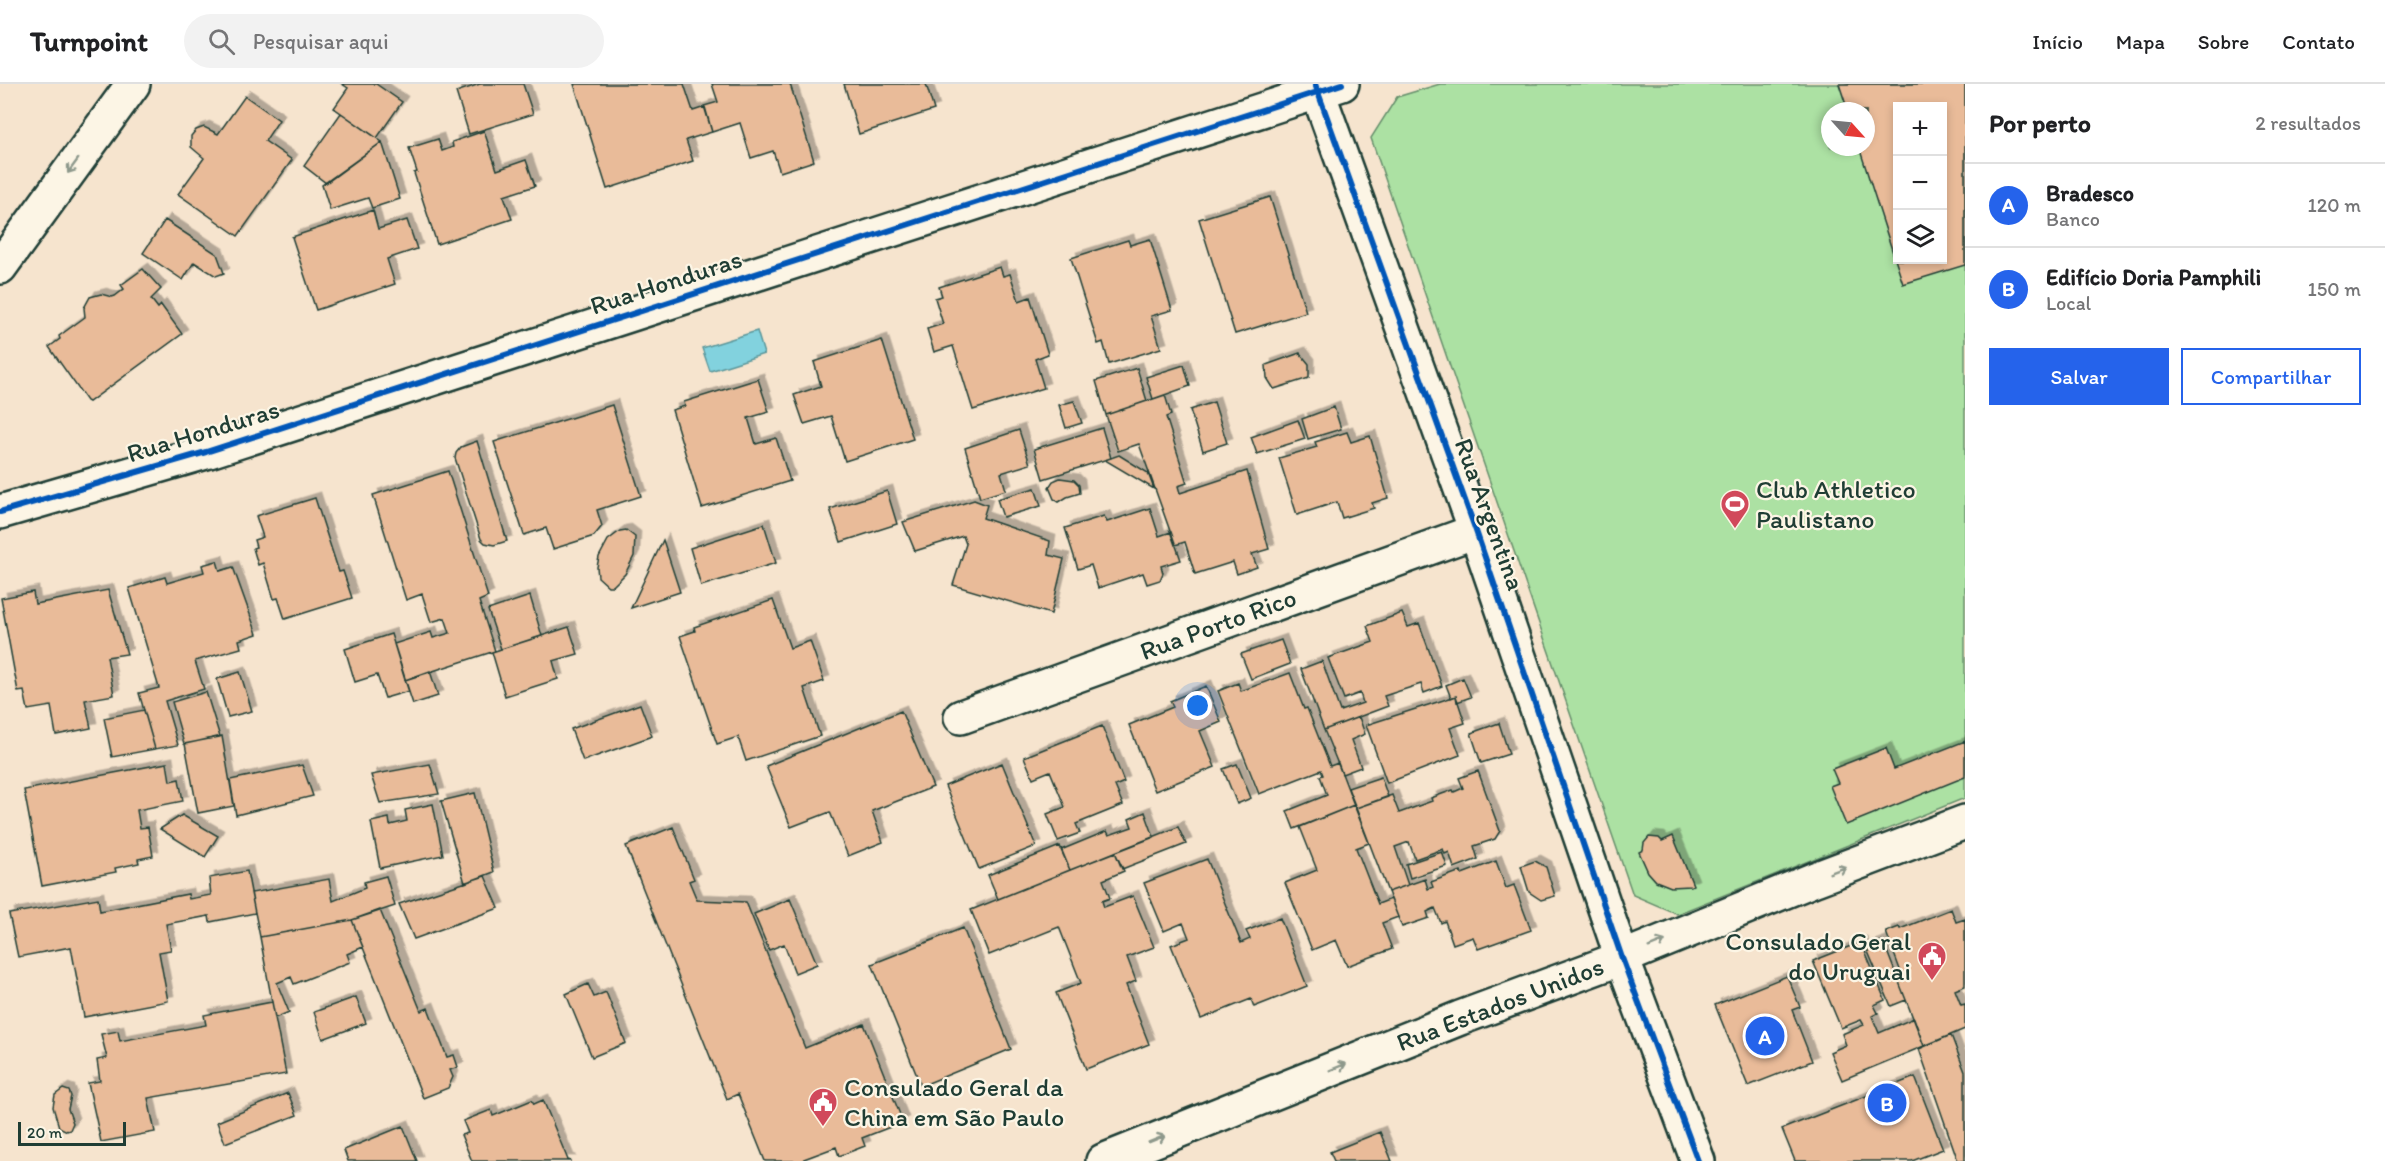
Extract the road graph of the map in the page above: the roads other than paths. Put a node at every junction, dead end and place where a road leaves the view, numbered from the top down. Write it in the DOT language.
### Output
graph roads {
  1 [pos="133,84"];
  2 [pos="1325,86"];
  3 [pos="0,267"];
  4 [pos="0,512"];
  5 [pos="1476,531"];
  6 [pos="961,717"];
  7 [pos="1965,822"];
  8 [pos="1622,958"];
  9 [pos="1103,1161"];
  10 [pos="1698,1161"];
  1 -- 3 [label="street, one-way"];
  2 -- 4 [label="street, Rua Honduras"];
  2 -- 5 [label="street, Rua Argentina"];
  5 -- 6 [label="street, Rua Porto Rico"];
  5 -- 8 [label="street, Rua Argentina"];
  8 -- 7 [label="street, Rua Estados Unidos, one-way"];
  9 -- 8 [label="street, Rua Estados Unidos, one-way"];
  8 -- 10 [label="street, Rua Argentina"];
}
